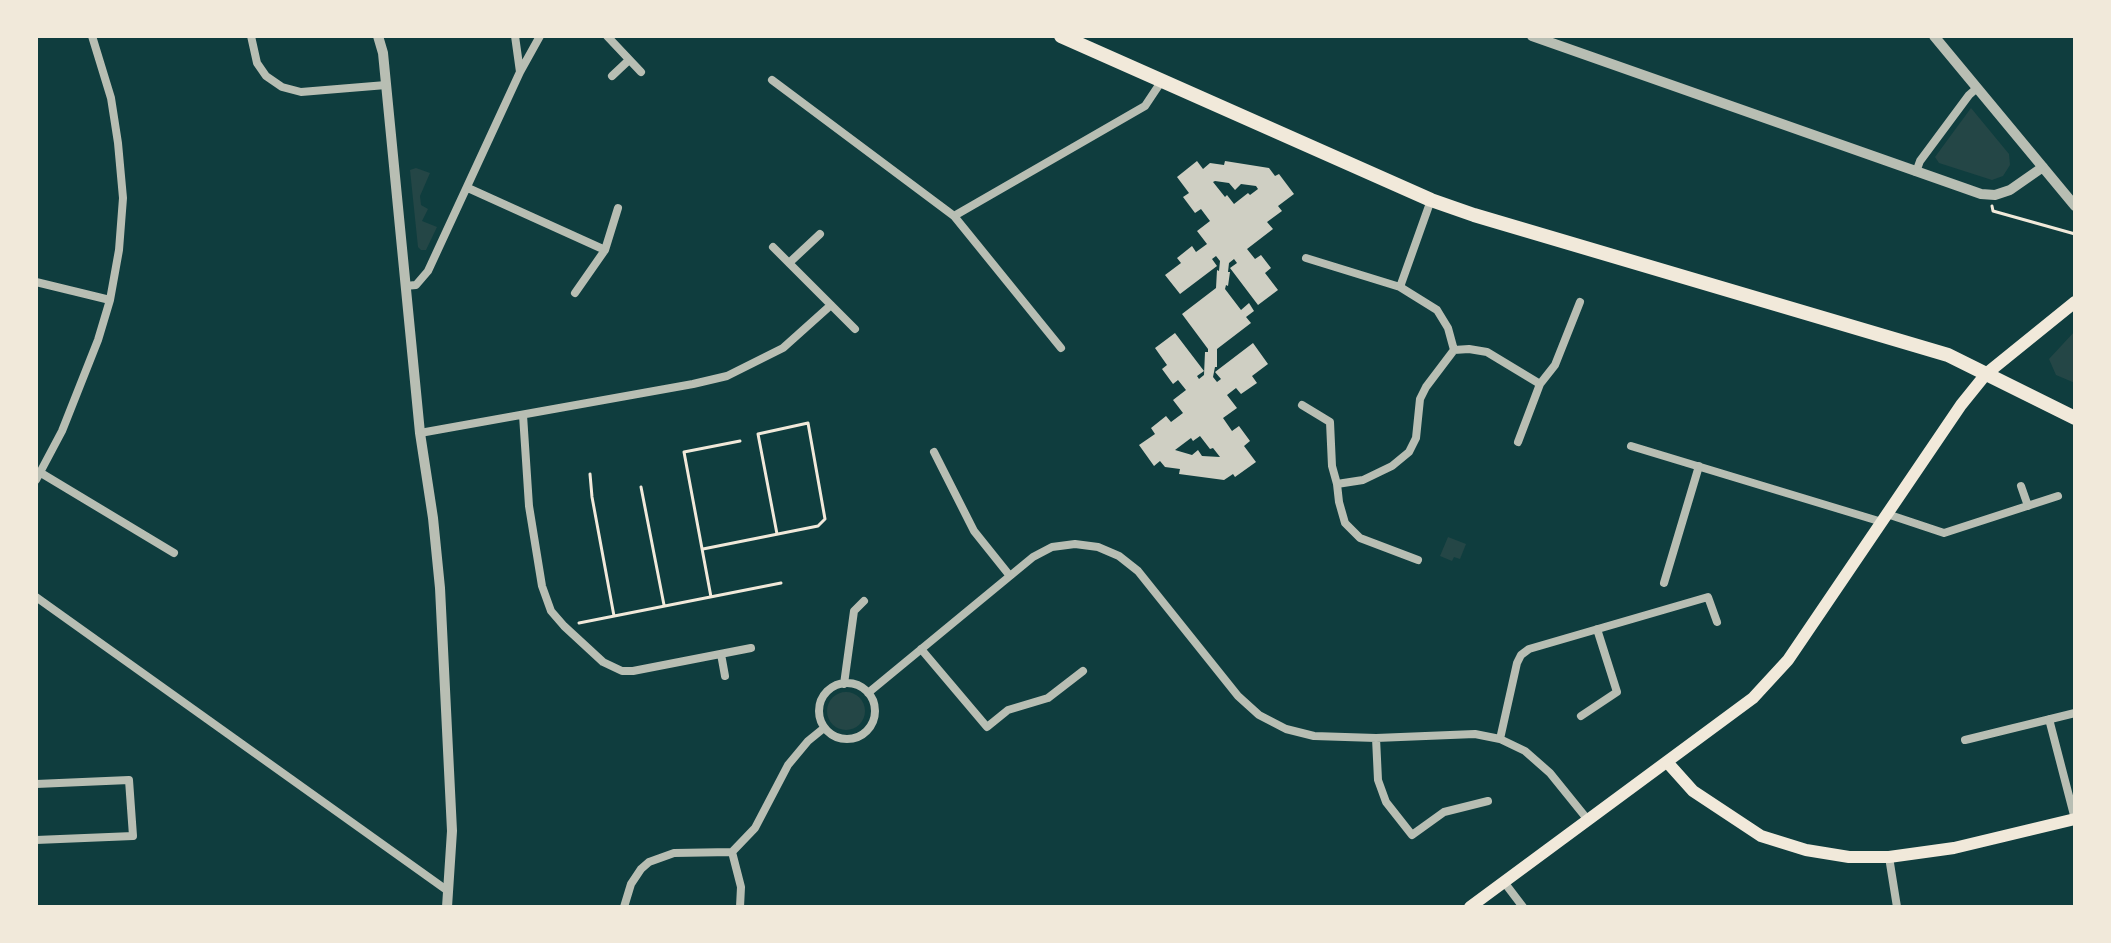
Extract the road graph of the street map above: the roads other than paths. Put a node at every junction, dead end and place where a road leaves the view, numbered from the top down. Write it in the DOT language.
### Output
graph roads {
  1 [pos="92,36"];
  2 [pos="251,36"];
  3 [pos="378,36"];
  4 [pos="515,36"];
  5 [pos="540,36"];
  6 [pos="607,36"];
  7 [pos="1061,36"];
  8 [pos="1532,36"];
  9 [pos="1934,36"];
  10 [pos="629,60"];
  11 [pos="520,72"];
  12 [pos="641,72"];
  13 [pos="612,76"];
  14 [pos="772,80"];
  15 [pos="1161,82"];
  16 [pos="386,85"];
  17 [pos="1977,88"];
  18 [pos="2043,167"];
  19 [pos="1916,172"];
  20 [pos="468,188"];
  21 [pos="1431,200"];
  22 [pos="2075,206"];
  23 [pos="618,208"];
  24 [pos="954,216"];
  25 [pos="820,234"];
  26 [pos="773,247"];
  27 [pos="605,250"];
  28 [pos="1306,258"];
  29 [pos="789,263"];
  30 [pos="36,282"];
  31 [pos="405,286"];
  32 [pos="1400,287"];
  33 [pos="575,293"];
  34 [pos="110,300"];
  35 [pos="1580,302"];
  36 [pos="2075,302"];
  37 [pos="831,305"];
  38 [pos="855,329"];
  39 [pos="1061,348"];
  40 [pos="1454,350"];
  41 [pos="1986,374"];
  42 [pos="1540,384"];
  43 [pos="1302,405"];
  44 [pos="523,415"];
  45 [pos="2075,418"];
  46 [pos="420,433"];
  47 [pos="1518,442"];
  48 [pos="1631,446"];
  49 [pos="934,452"];
  50 [pos="1699,466"];
  51 [pos="38,476"];
  52 [pos="1337,484"];
  53 [pos="2021,486"];
  54 [pos="2058,496"];
  55 [pos="2028,506"];
  56 [pos="1885,518"];
  57 [pos="174,553"];
  58 [pos="1418,560"];
  59 [pos="1010,576"];
  60 [pos="1664,583"];
  61 [pos="36,597"];
  62 [pos="864,601"];
  63 [pos="1717,622"];
  64 [pos="1597,629"];
  65 [pos="751,648"];
  66 [pos="921,649"];
  67 [pos="721,654"];
  68 [pos="1083,671"];
  69 [pos="725,676"];
  70 [pos="844,684"];
  71 [pos="868,693"];
  72 [pos="2075,713"];
  73 [pos="1581,716"];
  74 [pos="2049,719"];
  75 [pos="824,728"];
  76 [pos="1376,738"];
  77 [pos="1500,739"];
  78 [pos="1965,740"];
  79 [pos="1667,762"];
  80 [pos="36,784"];
  81 [pos="1488,801"];
  82 [pos="2075,819"];
  83 [pos="1588,820"];
  84 [pos="36,840"];
  85 [pos="732,852"];
  86 [pos="1889,857"];
  87 [pos="1504,882"];
  88 [pos="448,891"];
  89 [pos="447,907"];
  90 [pos="624,907"];
  91 [pos="740,907"];
  92 [pos="1470,907"];
  93 [pos="1523,907"];
  94 [pos="1897,907"];
  1 -- 34 [label="street"];
  2 -- 16 [label="street"];
  3 -- 16 [label="street"];
  4 -- 11 [label="street"];
  5 -- 11 [label="street"];
  6 -- 10 [label="street"];
  7 -- 15 [label="main road"];
  8 -- 19 [label="street"];
  9 -- 17 [label="street"];
  10 -- 12 [label="street"];
  10 -- 13 [label="street"];
  11 -- 20 [label="street"];
  14 -- 24 [label="street"];
  15 -- 21 [label="main road"];
  15 -- 24 [label="street"];
  16 -- 31 [label="street"];
  17 -- 18 [label="street"];
  17 -- 19 [label="street"];
  18 -- 19 [label="street"];
  18 -- 22 [label="street"];
  20 -- 27 [label="street"];
  20 -- 31 [label="street"];
  21 -- 32 [label="street"];
  21 -- 41 [label="main road"];
  23 -- 27 [label="street"];
  24 -- 39 [label="street"];
  25 -- 29 [label="street"];
  26 -- 29 [label="street"];
  27 -- 33 [label="street"];
  28 -- 32 [label="street"];
  29 -- 37 [label="street"];
  30 -- 34 [label="street"];
  31 -- 46 [label="street"];
  32 -- 40 [label="street"];
  34 -- 51 [label="street"];
  35 -- 42 [label="street"];
  36 -- 41 [label="main road"];
  37 -- 38 [label="street"];
  37 -- 44 [label="street"];
  40 -- 42 [label="street"];
  40 -- 52 [label="street"];
  41 -- 45 [label="main road"];
  41 -- 56 [label="main road"];
  42 -- 47 [label="street"];
  43 -- 52 [label="street"];
  44 -- 46 [label="street"];
  44 -- 67 [label="street"];
  46 -- 88 [label="street"];
  48 -- 50 [label="street"];
  49 -- 59 [label="street"];
  50 -- 56 [label="street"];
  50 -- 60 [label="street"];
  51 -- 57 [label="street"];
  52 -- 58 [label="street"];
  53 -- 55 [label="street"];
  54 -- 55 [label="street"];
  55 -- 56 [label="street"];
  56 -- 79 [label="main road"];
  59 -- 66 [label="street"];
  59 -- 76 [label="street"];
  61 -- 88 [label="street"];
  62 -- 70 [label="street"];
  63 -- 64 [label="street"];
  64 -- 73 [label="street"];
  64 -- 77 [label="street"];
  65 -- 67 [label="street"];
  66 -- 68 [label="street"];
  66 -- 71 [label="street"];
  67 -- 69 [label="street"];
  70 -- 71 [label="street"];
  70 -- 75 [label="street"];
  71 -- 75 [label="street"];
  72 -- 74 [label="street"];
  74 -- 78 [label="street"];
  74 -- 82 [label="street"];
  75 -- 85 [label="street"];
  76 -- 77 [label="street"];
  76 -- 81 [label="street"];
  77 -- 83 [label="street"];
  79 -- 83 [label="main road"];
  79 -- 86 [label="main road"];
  80 -- 84 [label="street"];
  82 -- 86 [label="main road"];
  83 -- 87 [label="main road"];
  85 -- 90 [label="street"];
  85 -- 91 [label="street"];
  86 -- 94 [label="street"];
  87 -- 92 [label="main road"];
  87 -- 93 [label="street"];
  88 -- 89 [label="street"];
}
